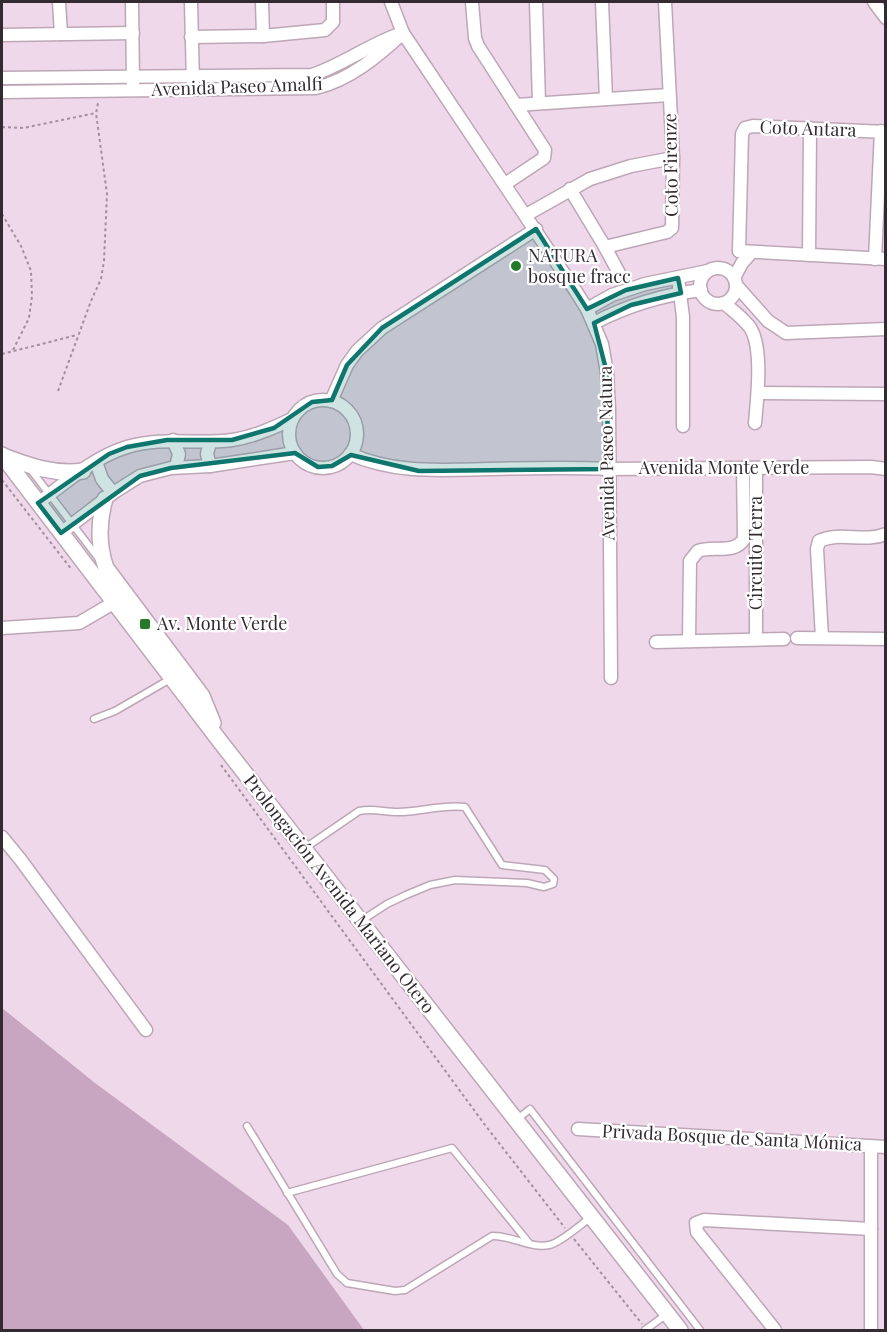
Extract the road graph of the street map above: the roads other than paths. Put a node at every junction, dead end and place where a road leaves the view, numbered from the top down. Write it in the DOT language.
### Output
graph roads {
  1 [pos="60,2"];
  2 [pos="132,2"];
  3 [pos="191,2"];
  4 [pos="262,2"];
  5 [pos="333,2"];
  6 [pos="391,2"];
  7 [pos="472,2"];
  8 [pos="536,2"];
  9 [pos="602,2"];
  10 [pos="664,2"];
  11 [pos="874,2"];
  12 [pos="885,18"];
  13 [pos="133,33"];
  14 [pos="403,33"];
  15 [pos="61,34"];
  16 [pos="2,35"];
  17 [pos="263,36"];
  18 [pos="191,38"];
  19 [pos="133,76"];
  20 [pos="193,77"];
  21 [pos="2,78"];
  22 [pos="193,90"];
  23 [pos="132,91"];
  24 [pos="2,92"];
  25 [pos="669,95"];
  26 [pos="606,99"];
  27 [pos="539,103"];
  28 [pos="516,105"];
  29 [pos="810,128"];
  30 [pos="883,132"];
  31 [pos="673,158"];
  32 [pos="505,184"];
  33 [pos="570,189"];
  34 [pos="526,215"];
  35 [pos="536,229"];
  36 [pos="605,247"];
  37 [pos="745,251"];
  38 [pos="809,255"];
  39 [pos="880,259"];
  40 [pos="723,269"];
  41 [pos="708,271"];
  42 [pos="620,275"];
  43 [pos="678,278"];
  44 [pos="735,282"];
  45 [pos="700,290"];
  46 [pos="681,293"];
  47 [pos="724,303"];
  48 [pos="587,309"];
  49 [pos="594,323"];
  50 [pos="885,329"];
  51 [pos="758,393"];
  52 [pos="885,394"];
  53 [pos="331,401"];
  54 [pos="292,419"];
  55 [pos="756,423"];
  56 [pos="683,426"];
  57 [pos="173,440"];
  58 [pos="210,442"];
  59 [pos="295,453"];
  60 [pos="350,454"];
  61 [pos="2,456"];
  62 [pos="96,462"];
  63 [pos="27,465"];
  64 [pos="210,466"];
  65 [pos="176,467"];
  66 [pos="743,468"];
  67 [pos="756,468"];
  68 [pos="608,469"];
  69 [pos="885,469"];
  70 [pos="83,471"];
  71 [pos="109,496"];
  72 [pos="44,499"];
  73 [pos="66,528"];
  74 [pos="885,534"];
  75 [pos="106,568"];
  76 [pos="115,602"];
  77 [pos="2,628"];
  78 [pos="756,638"];
  79 [pos="822,638"];
  80 [pos="885,639"];
  81 [pos="689,640"];
  82 [pos="656,642"];
  83 [pos="173,678"];
  84 [pos="611,678"];
  85 [pos="94,719"];
  86 [pos="219,740"];
  87 [pos="2,837"];
  88 [pos="304,849"];
  89 [pos="361,922"];
  90 [pos="146,1030"];
  91 [pos="516,1120"];
  92 [pos="247,1126"];
  93 [pos="578,1130"];
  94 [pos="871,1147"];
  95 [pos="885,1147"];
  96 [pos="287,1193"];
  97 [pos="592,1217"];
  98 [pos="871,1229"];
  99 [pos="529,1243"];
  100 [pos="667,1313"];
  101 [pos="646,1330"];
  102 [pos="680,1330"];
  103 [pos="700,1330"];
  104 [pos="775,1330"];
  105 [pos="871,1330"];
  1 -- 15 [label="street"];
  2 -- 13 [label="street"];
  3 -- 18 [label="street"];
  4 -- 17 [label="street"];
  5 -- 17 [label="street"];
  6 -- 14 [label="street, Avenida Paseo Natura"];
  7 -- 28 [label="street"];
  8 -- 27 [label="street"];
  9 -- 26 [label="street"];
  10 -- 25 [label="street, Coto Firenze"];
  11 -- 12 [label="street"];
  13 -- 15 [label="street"];
  13 -- 19 [label="street"];
  14 -- 20 [label="street, Avenida Paseo Amalfi"];
  14 -- 22 [label="street, Avenida Paseo Amalfi"];
  14 -- 32 [label="street, Avenida Paseo Natura"];
  15 -- 16 [label="street"];
  17 -- 18 [label="street"];
  18 -- 20 [label="street"];
  19 -- 20 [label="street, Avenida Paseo Amalfi"];
  19 -- 21 [label="street, Avenida Paseo Amalfi"];
  19 -- 23 [label="street"];
  20 -- 22 [label="street"];
  22 -- 23 [label="street, Avenida Paseo Amalfi"];
  23 -- 24 [label="street, Avenida Paseo Amalfi"];
  25 -- 26 [label="street"];
  25 -- 31 [label="street, Coto Firenze"];
  26 -- 27 [label="street"];
  27 -- 28 [label="street"];
  28 -- 32 [label="street"];
  29 -- 30 [label="street, Coto Antara"];
  29 -- 37 [label="street, Coto Antara"];
  29 -- 38 [label="street"];
  30 -- 39 [label="street"];
  31 -- 33 [label="street"];
  31 -- 36 [label="street, Coto Firenze"];
  32 -- 34 [label="street, Avenida Paseo Natura"];
  33 -- 34 [label="street"];
  33 -- 36 [label="street"];
  34 -- 35 [label="street, Avenida Paseo Natura"];
  35 -- 48 [label="street, Avenida Paseo Natura"];
  35 -- 53 [label="street"];
  36 -- 42 [label="street"];
  37 -- 38 [label="street"];
  37 -- 40 [label="street"];
  37 -- 44 [label="street"];
  38 -- 39 [label="street"];
  40 -- 41 [label="street"];
  40 -- 44 [label="street"];
  41 -- 43 [label="street"];
  41 -- 45 [label="street"];
  43 -- 46 [label="street"];
  43 -- 48 [label="street"];
  44 -- 47 [label="street"];
  44 -- 50 [label="street"];
  45 -- 46 [label="street"];
  45 -- 47 [label="street"];
  46 -- 49 [label="street"];
  46 -- 56 [label="street"];
  47 -- 51 [label="street"];
  48 -- 49 [label="street, Avenida Paseo Natura"];
  49 -- 68 [label="street, Avenida Paseo Natura"];
  51 -- 52 [label="street"];
  51 -- 55 [label="street"];
  53 -- 54 [label="street"];
  53 -- 60 [label="street"];
  54 -- 58 [label="street"];
  54 -- 59 [label="street"];
  57 -- 58 [label="street"];
  57 -- 62 [label="street"];
  57 -- 65 [label="street"];
  58 -- 64 [label="street"];
  59 -- 60 [label="street"];
  59 -- 64 [label="street"];
  60 -- 68 [label="street, Avenida Monte Verde"];
  61 -- 63 [label="street"];
  61 -- 72 [label="street, Prolongación Avenida Mariano Otero"];
  62 -- 70 [label="street"];
  62 -- 71 [label="street"];
  63 -- 70 [label="street"];
  63 -- 72 [label="lane"];
  64 -- 65 [label="street"];
  65 -- 71 [label="street"];
  66 -- 67 [label="street, Avenida Monte Verde"];
  66 -- 68 [label="street, Avenida Monte Verde"];
  66 -- 81 [label="street"];
  67 -- 69 [label="street, Avenida Monte Verde"];
  67 -- 78 [label="street, Circuito Terra"];
  68 -- 84 [label="street, Avenida Paseo Natura"];
  70 -- 72 [label="street"];
  71 -- 73 [label="street"];
  71 -- 75 [label="street"];
  72 -- 73 [label="street, Prolongación Avenida Mariano Otero"];
  73 -- 75 [label="lane"];
  73 -- 76 [label="street, Prolongación Avenida Mariano Otero"];
  74 -- 79 [label="street"];
  75 -- 86 [label="street"];
  76 -- 77 [label="street"];
  76 -- 83 [label="street, Prolongación Avenida Mariano Otero"];
  78 -- 79 [label="street"];
  78 -- 81 [label="street"];
  79 -- 80 [label="street"];
  81 -- 82 [label="street"];
  83 -- 85 [label="lane"];
  83 -- 86 [label="street, Prolongación Avenida Mariano Otero"];
  86 -- 88 [label="street, Prolongación Avenida Mariano Otero"];
  87 -- 90 [label="street"];
  88 -- 89 [label="street, Prolongación Avenida Mariano Otero"];
  88 -- 89 [label="lane"];
  89 -- 91 [label="street, Prolongación Avenida Mariano Otero"];
  91 -- 97 [label="street, Prolongación Avenida Mariano Otero"];
  91 -- 103 [label="lane"];
  92 -- 96 [label="lane"];
  93 -- 94 [label="street, Privada Bosque de Santa Mónica"];
  94 -- 95 [label="street, Privada Bosque de Santa Mónica"];
  94 -- 98 [label="street"];
  96 -- 99 [label="lane"];
  96 -- 99 [label="lane"];
  97 -- 99 [label="lane"];
  97 -- 100 [label="street, Prolongación Avenida Mariano Otero"];
  98 -- 104 [label="street"];
  98 -- 105 [label="street"];
  100 -- 101 [label="lane"];
  100 -- 102 [label="street, Prolongación Avenida Mariano Otero"];
}
